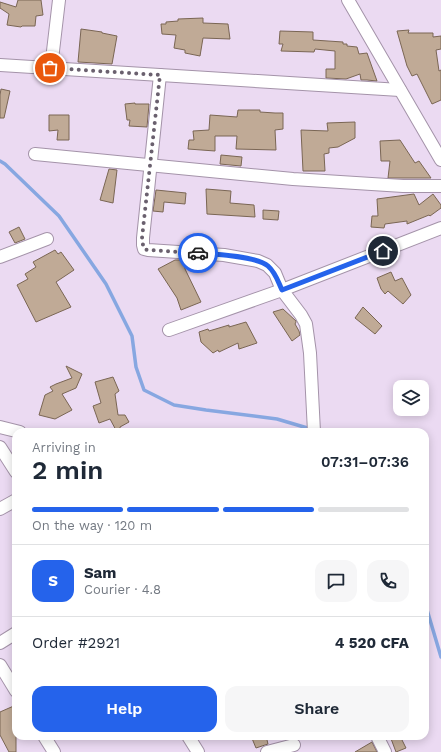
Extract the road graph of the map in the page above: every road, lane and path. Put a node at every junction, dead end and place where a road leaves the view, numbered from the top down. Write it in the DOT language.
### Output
graph roads {
  1 [pos="59,0"];
  2 [pos="348,0"];
  3 [pos="0,65"];
  4 [pos="50,68"];
  5 [pos="160,75"];
  6 [pos="400,90"];
  7 [pos="35,154"];
  8 [pos="441,160"];
  9 [pos="151,165"];
  10 [pos="441,186"];
  11 [pos="441,228"];
  12 [pos="47,239"];
  13 [pos="0,257"];
  14 [pos="282,290"];
  15 [pos="169,330"];
  16 [pos="0,428"];
  17 [pos="314,428"];
  18 [pos="12,430"];
  19 [pos="0,447"];
  20 [pos="12,466"];
  21 [pos="12,502"];
  22 [pos="0,509"];
  23 [pos="12,636"];
  24 [pos="0,643"];
  25 [pos="0,665"];
  26 [pos="12,684"];
  27 [pos="46,740"];
  28 [pos="190,740"];
  29 [pos="379,740"];
  30 [pos="294,744"];
  31 [pos="54,752"];
  32 [pos="198,752"];
  33 [pos="267,752"];
  34 [pos="385,752"];
  1 -- 4 [label="street"];
  2 -- 6 [label="street"];
  3 -- 4 [label="street"];
  4 -- 5 [label="street"];
  5 -- 6 [label="street"];
  5 -- 9 [label="street"];
  6 -- 8 [label="street"];
  7 -- 9 [label="street"];
  9 -- 10 [label="street"];
  9 -- 14 [label="street"];
  11 -- 14 [label="street"];
  12 -- 13 [label="street"];
  14 -- 15 [label="street"];
  14 -- 17 [label="street"];
  16 -- 18 [label="street"];
  19 -- 20 [label="street"];
  21 -- 22 [label="street"];
  23 -- 24 [label="street"];
  25 -- 26 [label="street"];
  27 -- 31 [label="street"];
  28 -- 32 [label="street"];
  29 -- 34 [label="street"];
  30 -- 33 [label="street"];
}
